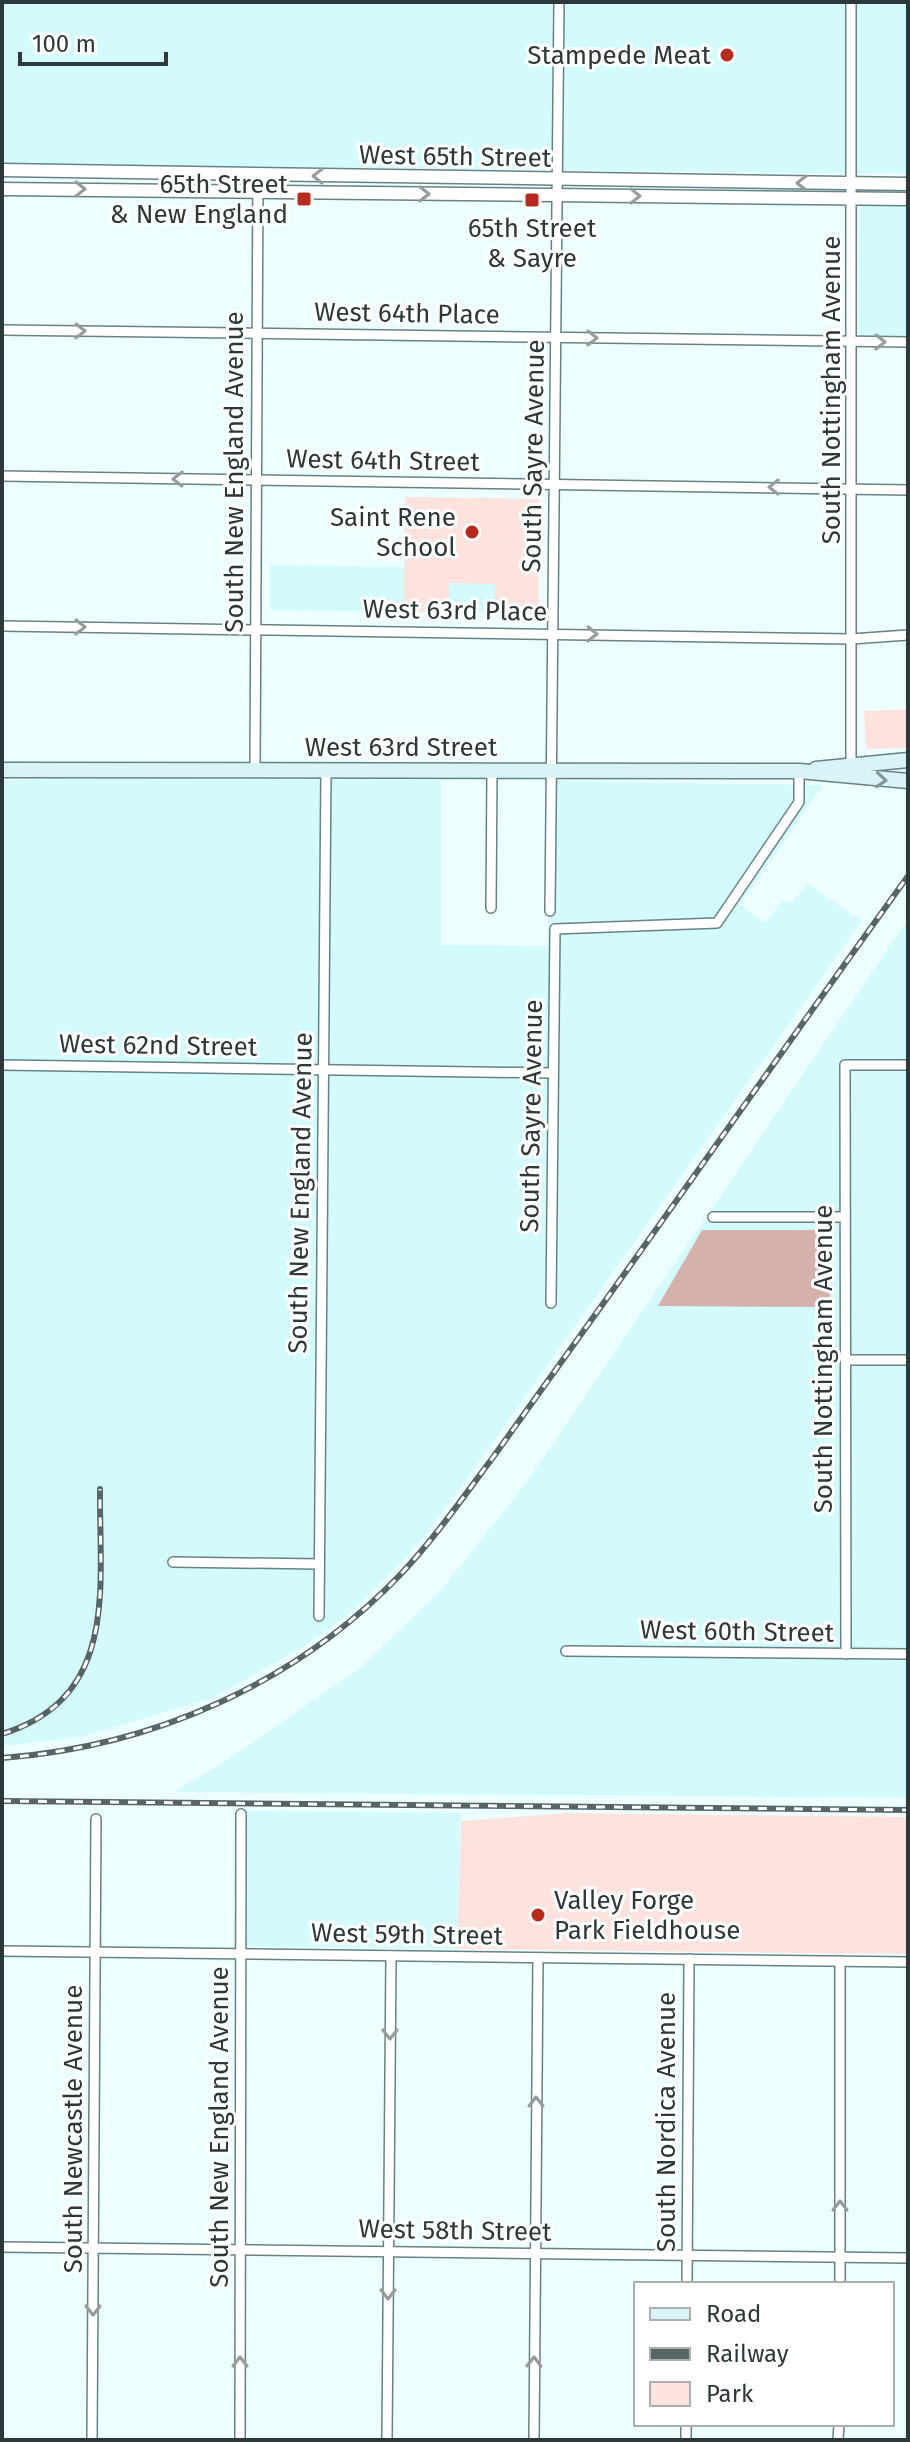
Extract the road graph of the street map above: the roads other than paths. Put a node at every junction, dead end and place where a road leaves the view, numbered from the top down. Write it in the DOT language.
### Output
graph roads {
  1 [pos="559,2"];
  2 [pos="851,2"];
  3 [pos="2,170"];
  4 [pos="258,175"];
  5 [pos="557,179"];
  6 [pos="850,183"];
  7 [pos="908,184"];
  8 [pos="2,189"];
  9 [pos="258,192"];
  10 [pos="557,195"];
  11 [pos="852,199"];
  12 [pos="908,199"];
  13 [pos="2,330"];
  14 [pos="257,333"];
  15 [pos="556,337"];
  16 [pos="853,342"];
  17 [pos="908,342"];
  18 [pos="2,476"];
  19 [pos="256,480"];
  20 [pos="554,484"];
  21 [pos="852,488"];
  22 [pos="908,490"];
  23 [pos="2,626"];
  24 [pos="255,629"];
  25 [pos="553,633"];
  26 [pos="908,635"];
  27 [pos="851,639"];
  28 [pos="908,760"];
  29 [pos="851,763"];
  30 [pos="2,770"];
  31 [pos="255,770"];
  32 [pos="326,770"];
  33 [pos="492,771"];
  34 [pos="799,771"];
  35 [pos="552,772"];
  36 [pos="851,778"];
  37 [pos="908,781"];
  38 [pos="491,908"];
  39 [pos="550,911"];
  40 [pos="2,1065"];
  41 [pos="908,1065"];
  42 [pos="324,1070"];
  43 [pos="552,1073"];
  44 [pos="713,1217"];
  45 [pos="845,1217"];
  46 [pos="551,1303"];
  47 [pos="845,1360"];
  48 [pos="908,1360"];
  49 [pos="173,1562"];
  50 [pos="319,1564"];
  51 [pos="319,1616"];
  52 [pos="566,1651"];
  53 [pos="846,1654"];
  54 [pos="908,1654"];
  55 [pos="241,1814"];
  56 [pos="96,1819"];
  57 [pos="2,1951"];
  58 [pos="96,1952"];
  59 [pos="241,1954"];
  60 [pos="391,1956"];
  61 [pos="538,1958"];
  62 [pos="689,1959"];
  63 [pos="840,1961"];
  64 [pos="908,1962"];
  65 [pos="2,2247"];
  66 [pos="94,2248"];
  67 [pos="240,2250"];
  68 [pos="388,2251"];
  69 [pos="535,2253"];
  70 [pos="687,2255"];
  71 [pos="840,2257"];
  72 [pos="908,2258"];
  73 [pos="687,2282"];
  74 [pos="840,2282"];
  75 [pos="92,2440"];
  76 [pos="240,2440"];
  77 [pos="387,2440"];
  78 [pos="534,2440"];
  1 -- 5 [label="street, South Sayre Avenue"];
  2 -- 6 [label="street, South Nottingham Avenue"];
  3 -- 4 [label="street, West 65th Street"];
  5 -- 4 [label="street, West 65th Street, one-way"];
  4 -- 9 [label="street, South New England Avenue"];
  6 -- 5 [label="street, West 65th Street, one-way"];
  5 -- 10 [label="street, South Sayre Avenue"];
  6 -- 7 [label="street, West 65th Street"];
  6 -- 11 [label="street, South Nottingham Avenue"];
  8 -- 9 [label="street, West 65th Street, one-way"];
  9 -- 10 [label="street, West 65th Street, one-way"];
  9 -- 14 [label="street, South New England Avenue"];
  10 -- 11 [label="street, West 65th Street, one-way"];
  10 -- 15 [label="street, South Sayre Avenue"];
  11 -- 12 [label="street, West 65th Street"];
  11 -- 16 [label="street, South Nottingham Avenue"];
  13 -- 14 [label="street, West 64th Place, one-way"];
  14 -- 15 [label="street, West 64th Place"];
  14 -- 19 [label="street, South New England Avenue"];
  15 -- 16 [label="street, West 64th Place, one-way"];
  15 -- 20 [label="street, South Sayre Avenue"];
  16 -- 17 [label="street, West 64th Place, one-way"];
  16 -- 21 [label="street, South Nottingham Avenue"];
  19 -- 18 [label="street, West 64th Street, one-way"];
  19 -- 20 [label="street, West 64th Street"];
  19 -- 24 [label="street, South New England Avenue"];
  21 -- 20 [label="street, West 64th Street, one-way"];
  20 -- 25 [label="street, South Sayre Avenue"];
  21 -- 22 [label="street, West 64th Street"];
  21 -- 27 [label="street, South Nottingham Avenue"];
  23 -- 24 [label="street, West 63rd Place, one-way"];
  24 -- 25 [label="street, West 63rd Place"];
  24 -- 31 [label="street, South New England Avenue"];
  25 -- 27 [label="street, West 63rd Place, one-way"];
  25 -- 35 [label="street, South Sayre Avenue"];
  26 -- 27 [label="street, West 63rd Place"];
  27 -- 29 [label="street, South Nottingham Avenue"];
  28 -- 29 [label="main road, West 63rd Street"];
  29 -- 34 [label="main road, West 63rd Street"];
  29 -- 36 [label="street, South Nottingham Avenue"];
  30 -- 31 [label="main road, West 63rd Street"];
  31 -- 32 [label="main road, West 63rd Street"];
  32 -- 33 [label="main road, West 63rd Street"];
  32 -- 42 [label="street, South New England Avenue"];
  33 -- 35 [label="main road, West 63rd Street"];
  33 -- 38 [label="street"];
  34 -- 35 [label="main road, West 63rd Street"];
  34 -- 36 [label="main road, West 63rd Street"];
  34 -- 43 [label="street, South Sayre Avenue"];
  35 -- 39 [label="street, South Sayre Avenue"];
  36 -- 37 [label="main road, West 63rd Street, one-way"];
  40 -- 42 [label="street, West 62nd Street"];
  41 -- 45 [label="street, South Nottingham Avenue"];
  42 -- 43 [label="street, West 62nd Street"];
  42 -- 50 [label="street, South New England Avenue"];
  43 -- 46 [label="street, South Sayre Avenue"];
  44 -- 45 [label="street"];
  45 -- 47 [label="street, South Nottingham Avenue"];
  47 -- 48 [label="street"];
  47 -- 53 [label="street, South Nottingham Avenue"];
  49 -- 50 [label="street"];
  50 -- 51 [label="street, South New England Avenue"];
  52 -- 53 [label="street, West 60th Street"];
  53 -- 54 [label="street, West 60th Street"];
  55 -- 59 [label="street, South New England Avenue"];
  56 -- 58 [label="street, South Newcastle Avenue"];
  57 -- 58 [label="street, West 59th Street"];
  58 -- 59 [label="street, West 59th Street"];
  58 -- 66 [label="street, South Newcastle Avenue"];
  59 -- 60 [label="street, West 59th Street"];
  59 -- 67 [label="street, South New England Avenue"];
  60 -- 61 [label="street, West 59th Street"];
  60 -- 68 [label="street, one-way"];
  61 -- 62 [label="street, West 59th Street"];
  69 -- 61 [label="street, one-way"];
  62 -- 63 [label="street, West 59th Street"];
  62 -- 70 [label="street, South Nordica Avenue"];
  63 -- 64 [label="street, West 59th Street"];
  71 -- 63 [label="street, one-way"];
  65 -- 66 [label="street, West 58th Street"];
  66 -- 67 [label="street, West 58th Street"];
  66 -- 75 [label="street, South Newcastle Avenue, one-way"];
  67 -- 68 [label="street, West 58th Street"];
  76 -- 67 [label="street, South New England Avenue, one-way"];
  68 -- 69 [label="street, West 58th Street"];
  68 -- 77 [label="street, one-way"];
  69 -- 70 [label="street, West 58th Street"];
  78 -- 69 [label="street, one-way"];
  70 -- 71 [label="street, West 58th Street"];
  70 -- 73 [label="street, South Nordica Avenue"];
  71 -- 72 [label="street, West 58th Street"];
  71 -- 74 [label="street"];
}
